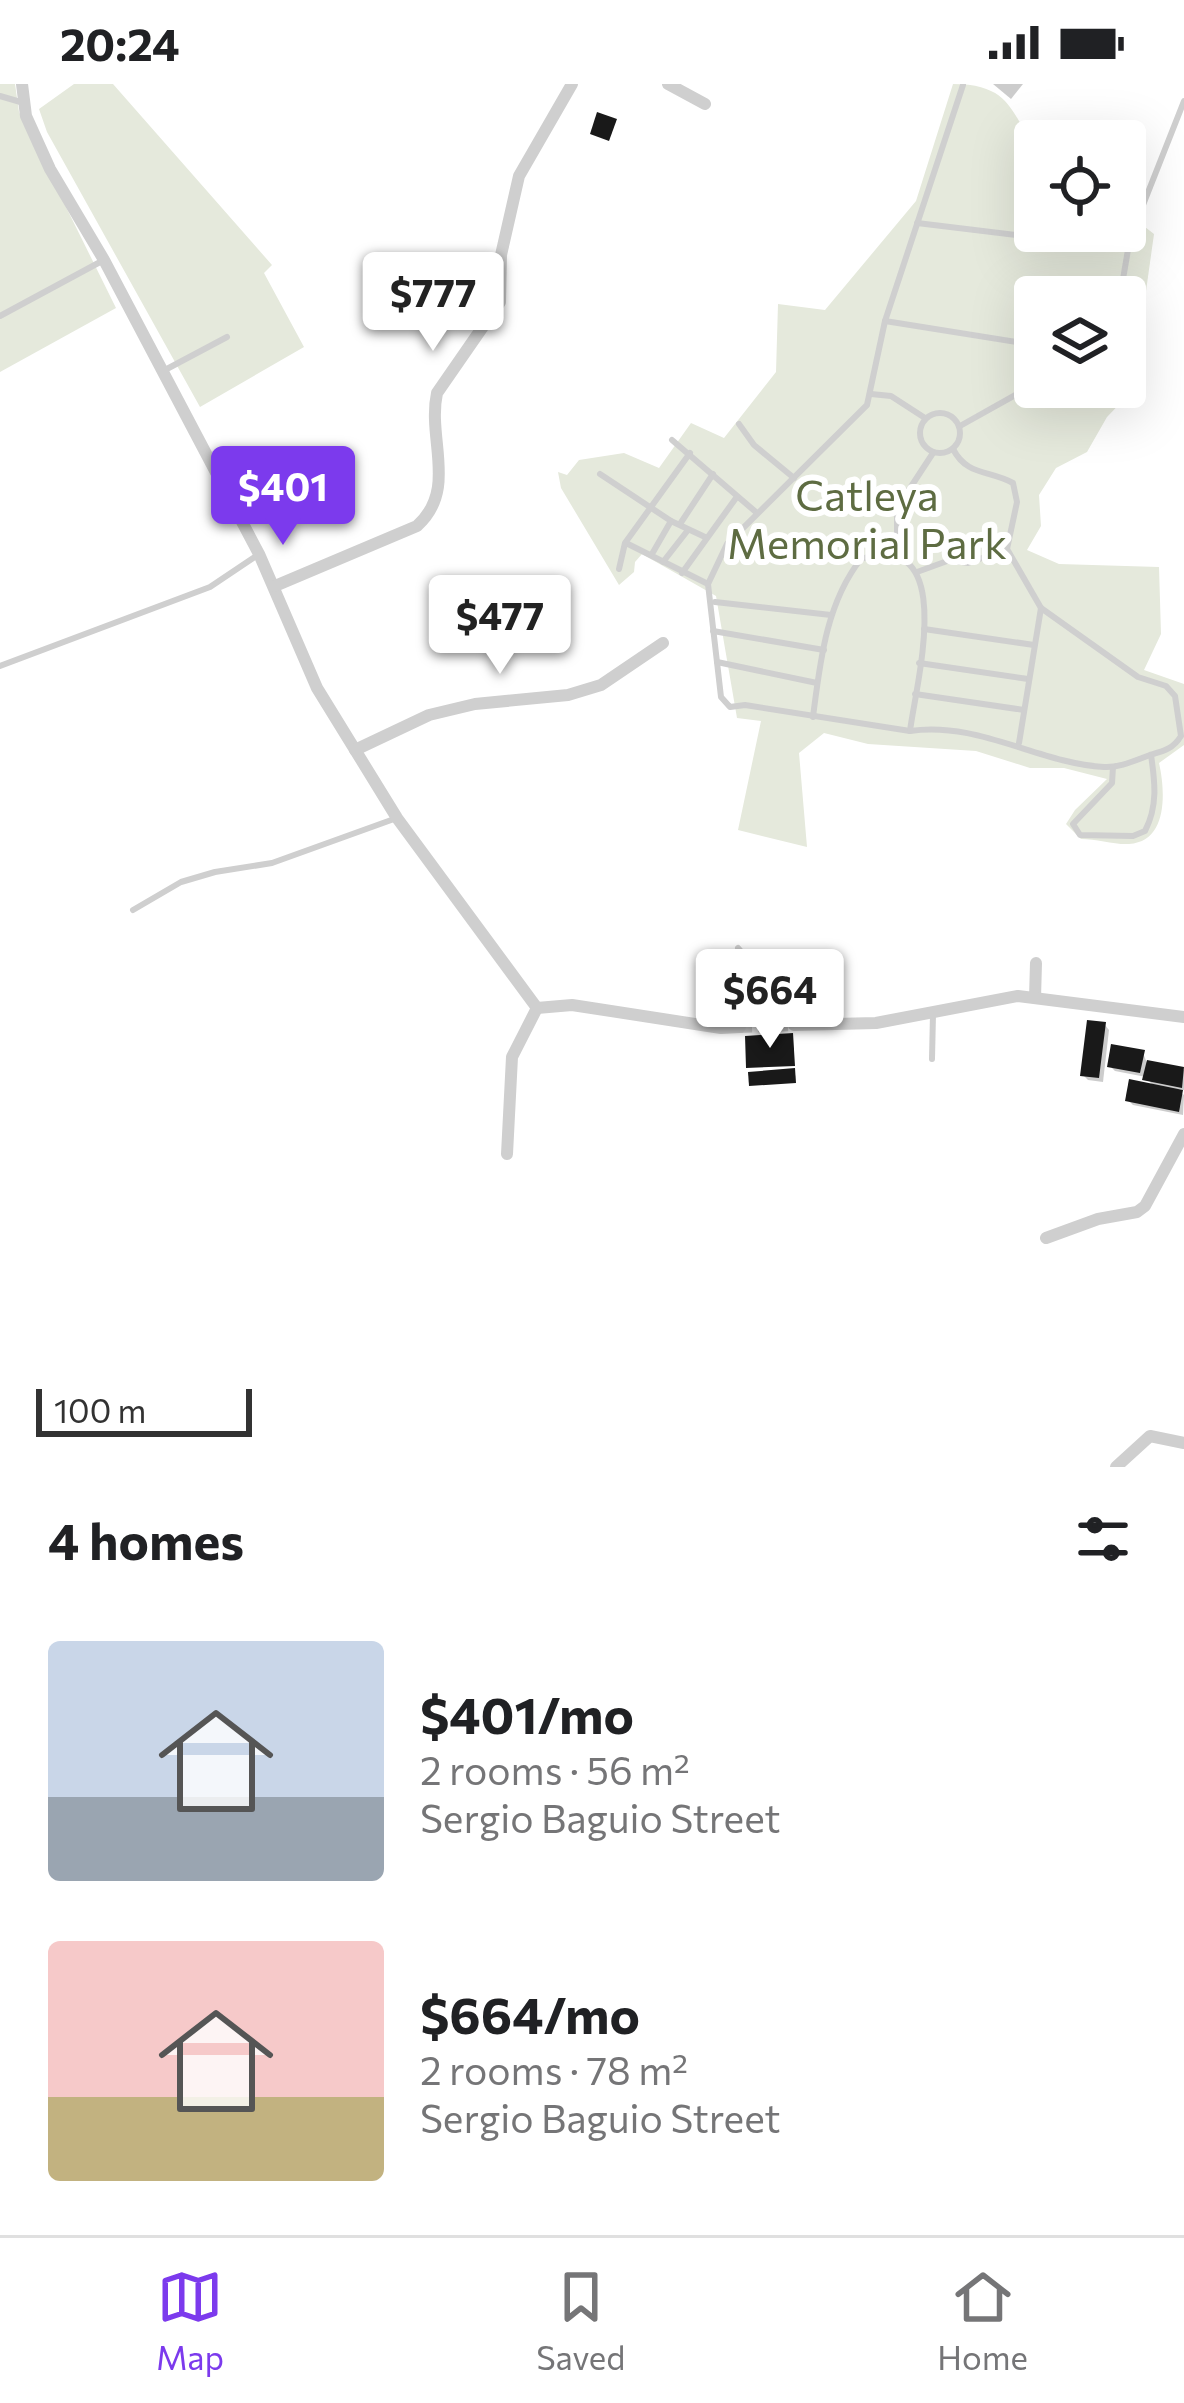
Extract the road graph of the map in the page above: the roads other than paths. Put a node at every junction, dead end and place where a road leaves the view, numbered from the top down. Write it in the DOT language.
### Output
graph roads {
  1 [pos="22,84"];
  2 [pos="572,84"];
  3 [pos="668,84"];
  4 [pos="963,85"];
  5 [pos="0,96"];
  6 [pos="1184,101"];
  7 [pos="24,103"];
  8 [pos="705,104"];
  9 [pos="1146,197"];
  10 [pos="917,223"];
  11 [pos="1014,235"];
  12 [pos="104,260"];
  13 [pos="0,316"];
  14 [pos="885,321"];
  15 [pos="227,337"];
  16 [pos="1014,342"];
  17 [pos="163,371"];
  18 [pos="871,394"];
  19 [pos="1014,396"];
  20 [pos="925,418"];
  21 [pos="739,424"];
  22 [pos="959,426"];
  23 [pos="672,440"];
  24 [pos="953,449"];
  25 [pos="690,453"];
  26 [pos="933,453"];
  27 [pos="600,473"];
  28 [pos="713,474"];
  29 [pos="794,478"];
  30 [pos="736,498"];
  31 [pos="651,506"];
  32 [pos="757,513"];
  33 [pos="680,525"];
  34 [pos="705,537"];
  35 [pos="626,543"];
  36 [pos="1007,548"];
  37 [pos="259,554"];
  38 [pos="651,555"];
  39 [pos="897,557"];
  40 [pos="663,562"];
  41 [pos="619,569"];
  42 [pos="916,572"];
  43 [pos="682,573"];
  44 [pos="708,584"];
  45 [pos="275,586"];
  46 [pos="713,602"];
  47 [pos="1041,608"];
  48 [pos="831,615"];
  49 [pos="924,629"];
  50 [pos="712,631"];
  51 [pos="664,643"];
  52 [pos="1034,646"];
  53 [pos="824,650"];
  54 [pos="717,662"];
  55 [pos="919,663"];
  56 [pos="0,666"];
  57 [pos="1029,679"];
  58 [pos="817,683"];
  59 [pos="914,694"];
  60 [pos="1024,710"];
  61 [pos="813,717"];
  62 [pos="910,730"];
  63 [pos="1019,743"];
  64 [pos="356,750"];
  65 [pos="1151,755"];
  66 [pos="1113,766"];
  67 [pos="397,818"];
  68 [pos="133,910"];
  69 [pos="738,948"];
  70 [pos="1036,962"];
  71 [pos="1035,998"];
  72 [pos="537,1008"];
  73 [pos="933,1014"];
  74 [pos="1184,1017"];
  75 [pos="787,1026"];
  76 [pos="740,1027"];
  77 [pos="932,1059"];
  78 [pos="1184,1134"];
  79 [pos="507,1154"];
  80 [pos="1046,1238"];
  81 [pos="1184,1443"];
  82 [pos="1116,1467"];
  1 -- 7 [label="street"];
  2 -- 45 [label="street"];
  3 -- 8 [label="street"];
  4 -- 10 [label="lane"];
  5 -- 7 [label="lane"];
  6 -- 9 [label="lane"];
  7 -- 12 [label="street"];
  10 -- 11 [label="lane"];
  10 -- 14 [label="lane"];
  12 -- 13 [label="lane"];
  12 -- 17 [label="street"];
  14 -- 16 [label="lane"];
  14 -- 18 [label="lane"];
  15 -- 17 [label="lane"];
  17 -- 37 [label="street"];
  18 -- 20 [label="lane"];
  18 -- 29 [label="lane"];
  19 -- 22 [label="lane"];
  20 -- 22 [label="lane"];
  20 -- 26 [label="lane"];
  21 -- 29 [label="lane"];
  22 -- 24 [label="lane"];
  23 -- 25 [label="lane"];
  24 -- 26 [label="lane"];
  24 -- 36 [label="lane"];
  25 -- 28 [label="lane"];
  25 -- 31 [label="lane"];
  26 -- 39 [label="lane"];
  27 -- 31 [label="lane"];
  28 -- 30 [label="lane"];
  28 -- 33 [label="lane"];
  29 -- 32 [label="lane"];
  30 -- 32 [label="lane"];
  30 -- 34 [label="lane"];
  31 -- 33 [label="lane"];
  31 -- 35 [label="lane"];
  32 -- 44 [label="lane"];
  33 -- 34 [label="lane"];
  33 -- 38 [label="lane"];
  33 -- 40 [label="lane"];
  34 -- 43 [label="lane"];
  35 -- 38 [label="lane"];
  35 -- 41 [label="lane"];
  36 -- 42 [label="lane"];
  36 -- 47 [label="lane"];
  37 -- 45 [label="street"];
  37 -- 56 [label="lane"];
  38 -- 40 [label="lane"];
  39 -- 42 [label="lane"];
  39 -- 48 [label="lane"];
  40 -- 43 [label="lane"];
  42 -- 49 [label="lane"];
  43 -- 44 [label="lane"];
  44 -- 46 [label="lane"];
  45 -- 64 [label="street"];
  46 -- 48 [label="lane"];
  46 -- 50 [label="lane"];
  47 -- 52 [label="lane"];
  47 -- 65 [label="lane"];
  48 -- 53 [label="lane"];
  49 -- 52 [label="lane"];
  49 -- 55 [label="lane"];
  50 -- 53 [label="lane"];
  50 -- 54 [label="lane"];
  51 -- 64 [label="street"];
  52 -- 57 [label="lane"];
  53 -- 58 [label="lane"];
  54 -- 58 [label="lane"];
  54 -- 61 [label="lane"];
  55 -- 57 [label="lane"];
  55 -- 59 [label="lane"];
  57 -- 60 [label="lane"];
  58 -- 61 [label="lane"];
  59 -- 60 [label="lane"];
  59 -- 62 [label="lane"];
  60 -- 63 [label="lane"];
  61 -- 62 [label="lane"];
  62 -- 63 [label="lane"];
  63 -- 66 [label="lane"];
  64 -- 67 [label="street"];
  65 -- 66 [label="lane"];
  65 -- 66 [label="lane"];
  67 -- 68 [label="lane"];
  67 -- 72 [label="street"];
  69 -- 75 [label="lane"];
  70 -- 71 [label="street"];
  71 -- 73 [label="street"];
  71 -- 74 [label="street"];
  72 -- 76 [label="street"];
  72 -- 79 [label="street"];
  73 -- 75 [label="street"];
  73 -- 77 [label="lane"];
  78 -- 80 [label="street"];
  81 -- 82 [label="street"];
}
